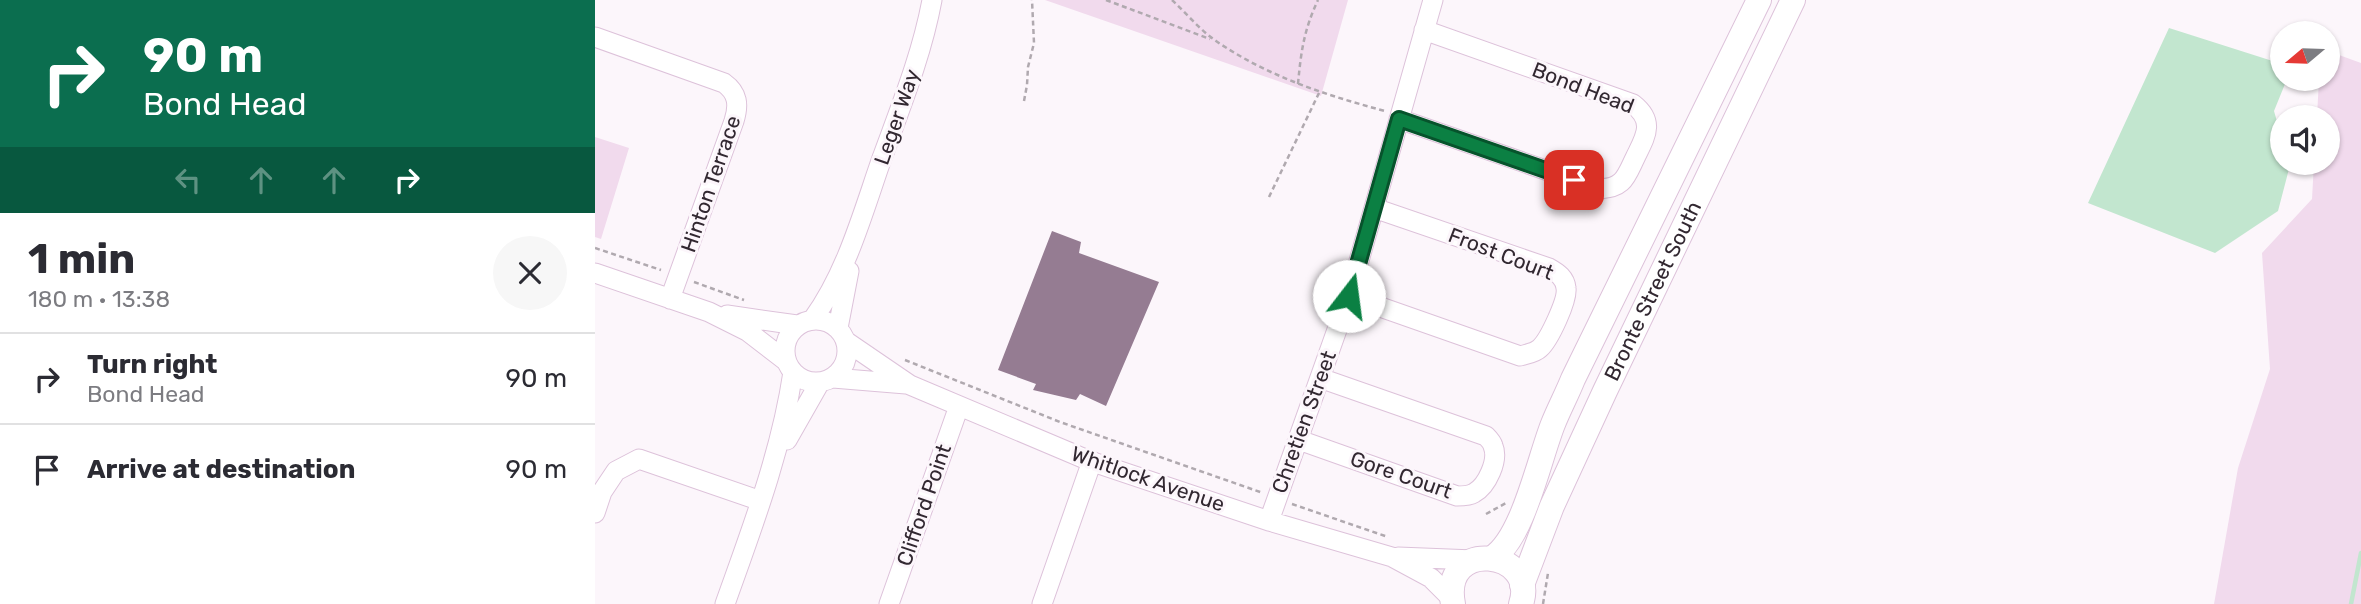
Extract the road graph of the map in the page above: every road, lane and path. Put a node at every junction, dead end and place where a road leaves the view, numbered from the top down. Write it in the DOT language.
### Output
graph roads {
  1 [pos="932,0"];
  2 [pos="1032,0"];
  3 [pos="1108,0"];
  4 [pos="1172,0"];
  5 [pos="1318,0"];
  6 [pos="1433,0"];
  7 [pos="1759,0"];
  8 [pos="1793,0"];
  9 [pos="1424,30"];
  10 [pos="595,37"];
  11 [pos="1213,40"];
  12 [pos="1299,84"];
  13 [pos="1319,92"];
  14 [pos="1024,102"];
  15 [pos="1392,115"];
  16 [pos="1269,197"];
  17 [pos="1374,208"];
  18 [pos="856,232"];
  19 [pos="595,248"];
  20 [pos="664,271"];
  21 [pos="595,272"];
  22 [pos="694,281"];
  23 [pos="1349,296"];
  24 [pos="670,299"];
  25 [pos="752,303"];
  26 [pos="709,312"];
  27 [pos="805,322"];
  28 [pos="842,335"];
  29 [pos="902,359"];
  30 [pos="790,366"];
  31 [pos="1320,379"];
  32 [pos="827,380"];
  33 [pos="910,385"];
  34 [pos="959,406"];
  35 [pos="1299,440"];
  36 [pos="1092,461"];
  37 [pos="775,463"];
  38 [pos="1277,499"];
  39 [pos="761,501"];
  40 [pos="595,513"];
  41 [pos="1269,521"];
  42 [pos="1393,548"];
  43 [pos="1483,559"];
  44 [pos="1521,594"];
  45 [pos="1452,601"];
  46 [pos="725,604"];
  47 [pos="889,604"];
  48 [pos="1042,604"];
  1 -- 18 [label="street, Leger Way"];
  2 -- 14 [label="path"];
  3 -- 11 [label="path"];
  4 -- 11 [label="path"];
  5 -- 12 [label="path"];
  6 -- 9 [label="street, Chretien Street"];
  7 -- 43 [label="main road, Bronte Street South"];
  8 -- 44 [label="main road, Bronte Street South"];
  9 -- 15 [label="street, Chretien Street"];
  9 -- 15 [label="street, Bond Head"];
  10 -- 24 [label="street, Hinton Terrace"];
  11 -- 12 [label="path"];
  12 -- 13 [label="path"];
  13 -- 15 [label="path"];
  13 -- 16 [label="path"];
  15 -- 17 [label="street, Chretien Street"];
  17 -- 23 [label="street, Chretien Street"];
  17 -- 23 [label="street, Frost Court"];
  18 -- 27 [label="street, Leger Way"];
  18 -- 28 [label="street, Leger Way"];
  19 -- 20 [label="path"];
  21 -- 24 [label="street"];
  22 -- 25 [label="path"];
  23 -- 31 [label="street, Chretien Street"];
  24 -- 26 [label="street"];
  26 -- 27 [label="street"];
  26 -- 30 [label="street"];
  27 -- 28 [label="street"];
  27 -- 30 [label="street"];
  28 -- 32 [label="street"];
  28 -- 33 [label="street, Whitlock Avenue"];
  29 -- 38 [label="path"];
  30 -- 32 [label="street"];
  30 -- 37 [label="street"];
  31 -- 35 [label="street, Chretien Street"];
  31 -- 35 [label="street, Gore Court"];
  32 -- 33 [label="street, Whitlock Avenue"];
  32 -- 37 [label="street"];
  33 -- 34 [label="street, Whitlock Avenue"];
  34 -- 36 [label="street, Whitlock Avenue"];
  34 -- 47 [label="street, Clifford Point"];
  35 -- 38 [label="street, Chretien Street"];
  36 -- 41 [label="street, Whitlock Avenue"];
  36 -- 48 [label="street"];
  37 -- 39 [label="street"];
  38 -- 41 [label="street, Chretien Street"];
  38 -- 42 [label="path"];
  39 -- 40 [label="street"];
  39 -- 46 [label="street"];
  41 -- 42 [label="street, Whitlock Avenue"];
  42 -- 43 [label="street, Whitlock Avenue"];
  42 -- 45 [label="street, Whitlock Avenue"];
  43 -- 44 [label="main road"];
  43 -- 45 [label="main road, Bronte Street South"];
}
